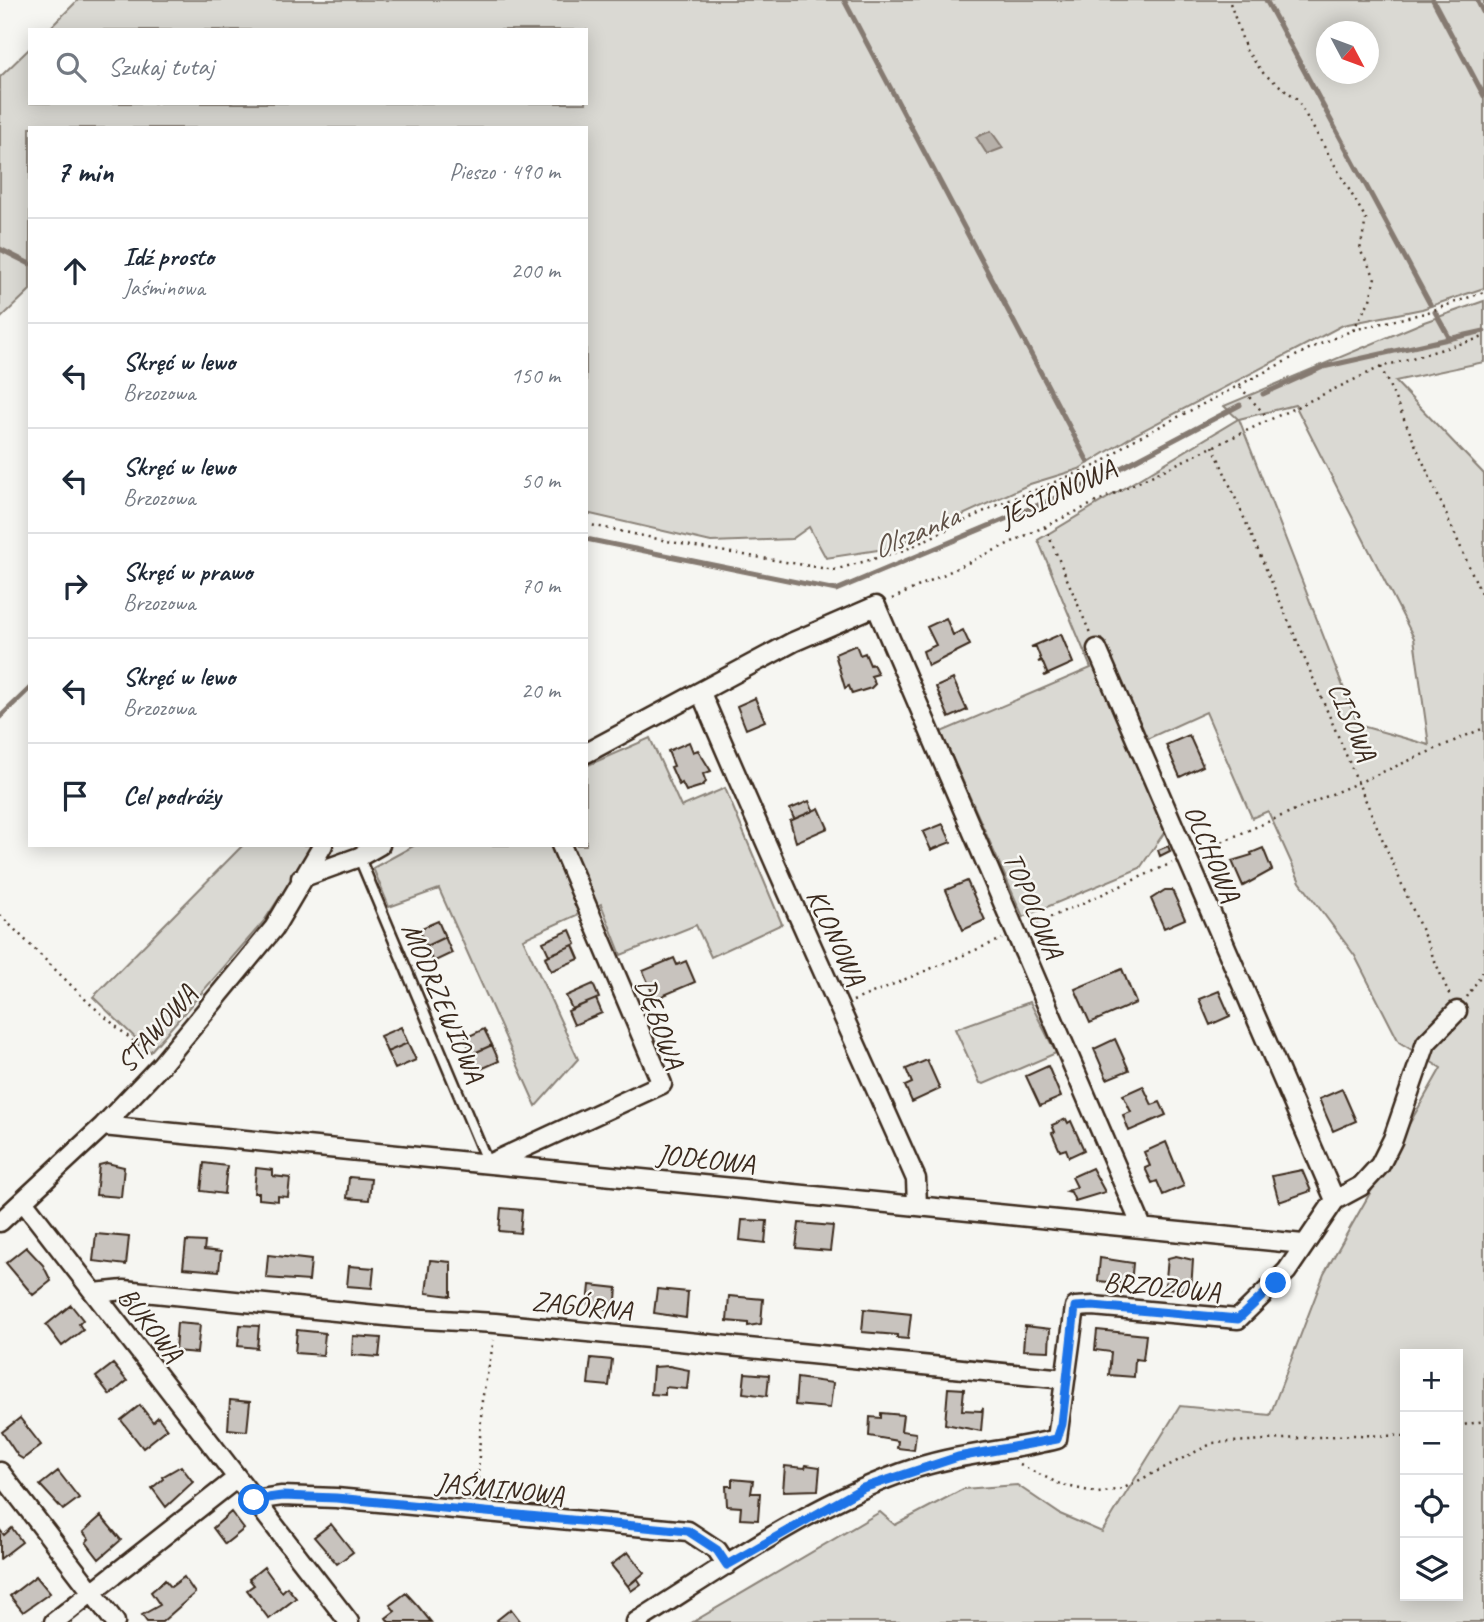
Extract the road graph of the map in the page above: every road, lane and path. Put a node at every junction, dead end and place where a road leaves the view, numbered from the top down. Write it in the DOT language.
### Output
graph roads {
  1 [pos="1229,0"];
  2 [pos="1484,292"];
  3 [pos="1353,331"];
  4 [pos="1484,338"];
  5 [pos="1381,367"];
  6 [pos="1240,387"];
  7 [pos="1269,419"];
  8 [pos="1213,446"];
  9 [pos="588,524"];
  10 [pos="1045,527"];
  11 [pos="1484,600"];
  12 [pos="876,606"];
  13 [pos="1097,649"];
  14 [pos="701,693"];
  15 [pos="1484,728"];
  16 [pos="588,752"];
  17 [pos="1358,783"];
  18 [pos="322,847"];
  19 [pos="376,847"];
  20 [pos="562,847"];
  21 [pos="359,857"];
  22 [pos="1185,857"];
  23 [pos="301,878"];
  24 [pos="0,915"];
  25 [pos="1018,932"];
  26 [pos="1484,970"];
  27 [pos="841,1007"];
  28 [pos="1457,1011"];
  29 [pos="161,1065"];
  30 [pos="103,1126"];
  31 [pos="488,1164"];
  32 [pos="1335,1200"];
  33 [pos="23,1201"];
  34 [pos="918,1205"];
  35 [pos="0,1222"];
  36 [pos="1142,1227"];
  37 [pos="1303,1244"];
  38 [pos="94,1293"];
  39 [pos="495,1323"];
  40 [pos="1065,1379"];
  41 [pos="1484,1421"];
  42 [pos="1463,1425"];
  43 [pos="1400,1436"];
  44 [pos="1017,1464"];
  45 [pos="0,1472"];
  46 [pos="237,1478"];
  47 [pos="254,1500"];
  48 [pos="475,1514"];
  49 [pos="727,1565"];
  50 [pos="92,1592"];
  51 [pos="54,1622"];
  52 [pos="115,1622"];
  53 [pos="349,1622"];
  54 [pos="636,1622"];
  1 -- 3 [label="path"];
  2 -- 3 [label="path"];
  3 -- 6 [label="path"];
  4 -- 5 [label="path, JESIONOWA"];
  5 -- 7 [label="path, JESIONOWA"];
  5 -- 11 [label="path"];
  6 -- 7 [label="path"];
  6 -- 9 [label="path"];
  7 -- 8 [label="path, JESIONOWA"];
  8 -- 10 [label="path, JESIONOWA"];
  8 -- 17 [label="path, CISOWA"];
  10 -- 12 [label="path, JESIONOWA"];
  10 -- 13 [label="path"];
  12 -- 14 [label="street"];
  12 -- 25 [label="street, TOPOLOWA"];
  13 -- 22 [label="street, OLCHOWA"];
  14 -- 16 [label="street"];
  14 -- 27 [label="street, KLONOWA"];
  15 -- 17 [label="path"];
  17 -- 22 [label="path"];
  17 -- 28 [label="path, CISOWA"];
  18 -- 23 [label="street, STAWOWA"];
  19 -- 21 [label="street"];
  20 -- 31 [label="street, DĘBOWA"];
  21 -- 23 [label="street"];
  21 -- 31 [label="lane, MODRZEWIOWA"];
  22 -- 25 [label="path"];
  22 -- 32 [label="street, OLCHOWA"];
  23 -- 29 [label="street, STAWOWA"];
  24 -- 29 [label="path"];
  25 -- 27 [label="path"];
  25 -- 36 [label="street, TOPOLOWA"];
  26 -- 28 [label="path"];
  27 -- 34 [label="street, KLONOWA"];
  28 -- 32 [label="street, BRZOZOWA"];
  29 -- 30 [label="street, STAWOWA"];
  30 -- 31 [label="street, JODŁOWA"];
  30 -- 33 [label="street, STAWOWA"];
  31 -- 34 [label="street, JODŁOWA"];
  32 -- 37 [label="street, BRZOZOWA"];
  33 -- 35 [label="street, STAWOWA"];
  33 -- 38 [label="street, BUKOWA"];
  34 -- 36 [label="street, JODŁOWA"];
  36 -- 37 [label="street, JODŁOWA"];
  37 -- 40 [label="street, BRZOZOWA"];
  38 -- 39 [label="street, ZAGÓRNA"];
  38 -- 46 [label="street, BUKOWA"];
  39 -- 40 [label="street, ZAGÓRNA"];
  39 -- 48 [label="path"];
  40 -- 49 [label="street, BRZOZOWA"];
  41 -- 42 [label="path"];
  43 -- 44 [label="path"];
  45 -- 50 [label="street"];
  46 -- 47 [label="street, BUKOWA"];
  46 -- 50 [label="street"];
  47 -- 48 [label="street, JAŚMINOWA"];
  47 -- 53 [label="street, BUKOWA"];
  48 -- 49 [label="street, JAŚMINOWA"];
  49 -- 54 [label="street, BRZOZOWA"];
  50 -- 51 [label="street"];
  50 -- 52 [label="street"];
}
